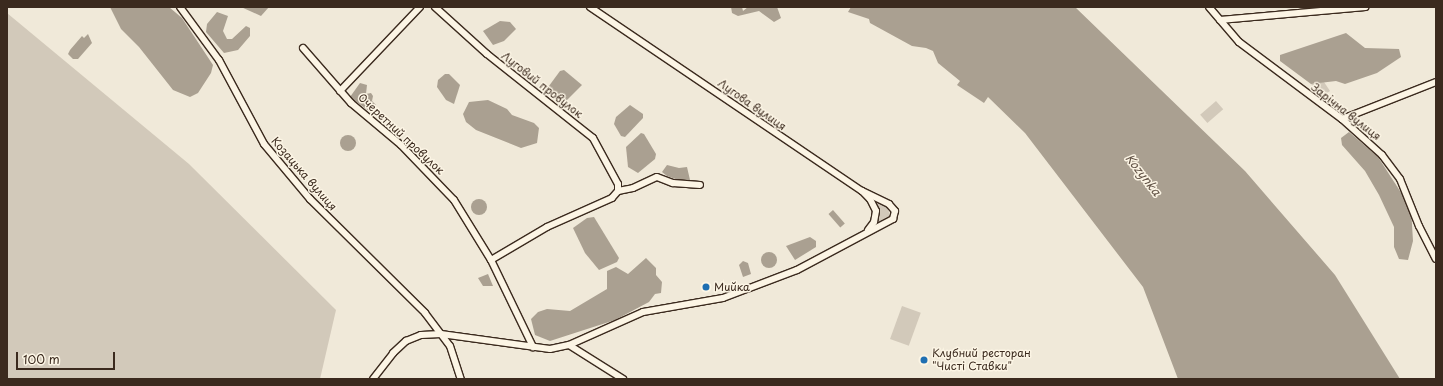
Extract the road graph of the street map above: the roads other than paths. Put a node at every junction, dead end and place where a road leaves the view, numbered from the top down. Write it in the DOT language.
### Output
graph roads {
  1 [pos="180,7"];
  2 [pos="420,7"];
  3 [pos="435,7"];
  4 [pos="590,7"];
  5 [pos="1209,7"];
  6 [pos="1365,7"];
  7 [pos="1220,20"];
  8 [pos="303,48"];
  9 [pos="1436,82"];
  10 [pos="340,91"];
  11 [pos="1342,119"];
  12 [pos="700,185"];
  13 [pos="618,191"];
  14 [pos="862,191"];
  15 [pos="866,232"];
  16 [pos="1436,259"];
  17 [pos="491,260"];
  18 [pos="441,334"];
  19 [pos="569,345"];
  20 [pos="533,347"];
  21 [pos="373,379"];
  22 [pos="462,379"];
  23 [pos="623,379"];
  1 -- 18 [label="street, Козацька вулиця"];
  2 -- 10 [label="street"];
  3 -- 13 [label="street, Луговий провулок"];
  4 -- 14 [label="street, Лугова вулиця"];
  5 -- 7 [label="street, Зарічна вулиця"];
  6 -- 7 [label="street"];
  7 -- 11 [label="street, Зарічна вулиця"];
  8 -- 10 [label="street, Очеретний провулок"];
  9 -- 11 [label="street"];
  10 -- 17 [label="street, Очеретний провулок"];
  11 -- 16 [label="street, Зарічна вулиця"];
  12 -- 13 [label="street"];
  13 -- 17 [label="street"];
  14 -- 15 [label="street, Лугова вулиця"];
  14 -- 15 [label="street"];
  15 -- 19 [label="street"];
  17 -- 20 [label="street, Очеретний провулок"];
  18 -- 20 [label="street"];
  18 -- 21 [label="street"];
  18 -- 22 [label="street, Козацька вулиця"];
  19 -- 20 [label="street"];
  19 -- 23 [label="street"];
}
